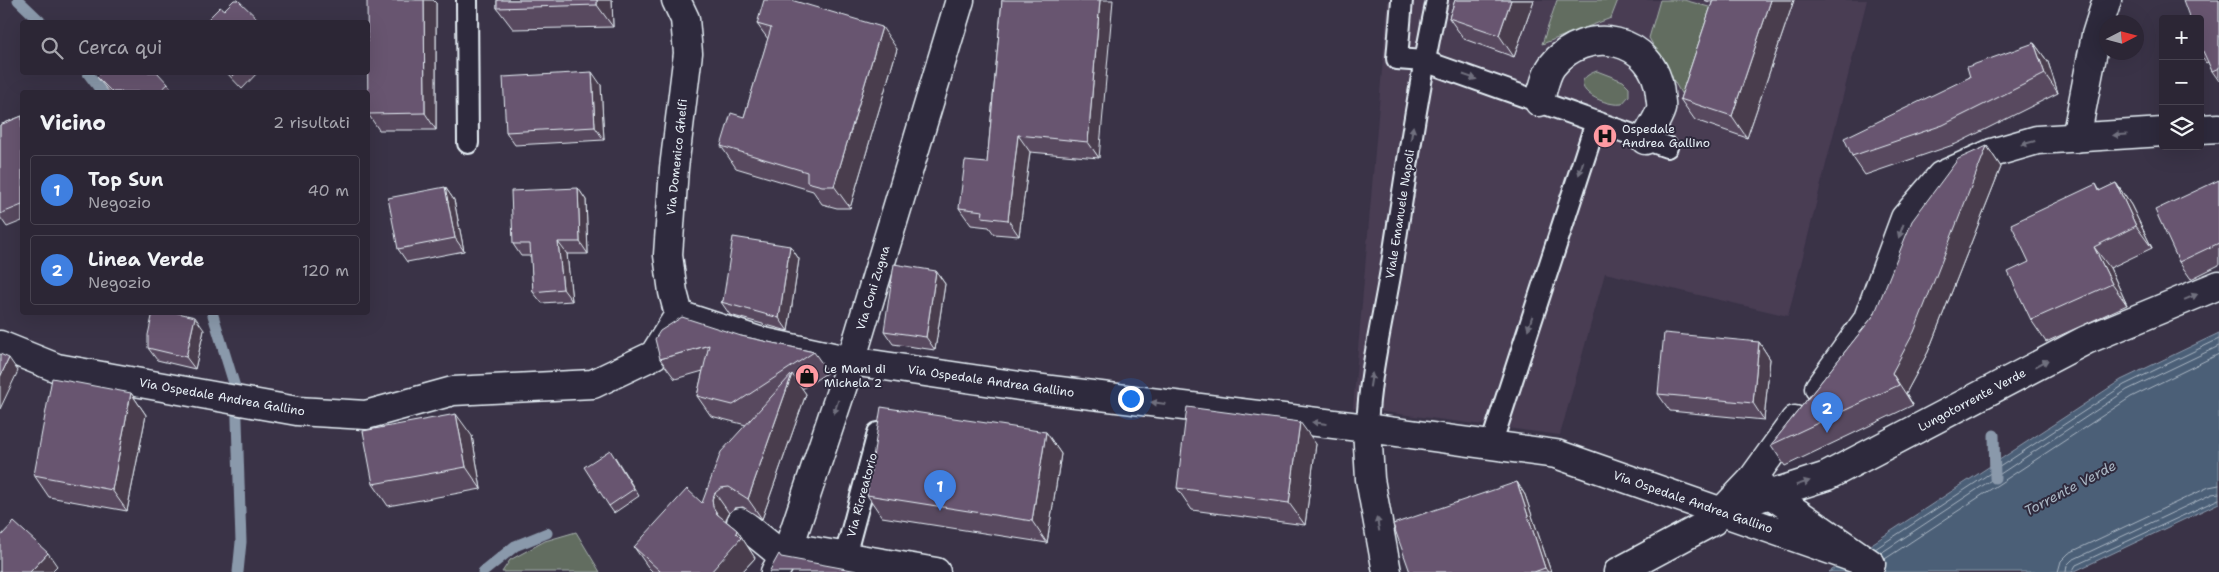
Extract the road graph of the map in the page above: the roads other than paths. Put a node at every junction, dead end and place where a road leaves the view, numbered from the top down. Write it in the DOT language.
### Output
graph roads {
  1 [pos="467,0"];
  2 [pos="676,0"];
  3 [pos="960,0"];
  4 [pos="1402,0"];
  5 [pos="1437,0"];
  6 [pos="2107,0"];
  7 [pos="1424,61"];
  8 [pos="1539,102"];
  9 [pos="1596,122"];
  10 [pos="2219,128"];
  11 [pos="2204,129"];
  12 [pos="2159,132"];
  13 [pos="2076,138"];
  14 [pos="468,143"];
  15 [pos="1656,144"];
  16 [pos="2219,285"];
  17 [pos="679,315"];
  18 [pos="0,345"];
  19 [pos="851,361"];
  20 [pos="1367,428"];
  21 [pos="878,433"];
  22 [pos="1491,445"];
  23 [pos="1738,497"];
  24 [pos="742,522"];
  25 [pos="845,556"];
  26 [pos="782,558"];
  27 [pos="936,572"];
  28 [pos="1387,572"];
  29 [pos="1618,572"];
  1 -- 14 [label="lane"];
  2 -- 17 [label="street, Via Domenico Ghelfi"];
  3 -- 19 [label="street, Via Coni Zugna"];
  4 -- 7 [label="lane"];
  5 -- 7 [label="lane, Viale Emanuele Napoli"];
  6 -- 13 [label="street"];
  7 -- 8 [label="lane, one-way"];
  20 -- 7 [label="lane, Viale Emanuele Napoli, one-way"];
  8 -- 9 [label="lane"];
  8 -- 15 [label="street"];
  9 -- 15 [label="lane"];
  9 -- 22 [label="lane, one-way"];
  10 -- 11 [label="street"];
  12 -- 13 [label="street, one-way"];
  13 -- 23 [label="street, one-way"];
  23 -- 16 [label="street, Lungotorrente Verde, one-way"];
  17 -- 18 [label="street, Via Ospedale Andrea Gallino"];
  17 -- 19 [label="street, Via Ospedale Andrea Gallino"];
  20 -- 19 [label="street, Via Ospedale Andrea Gallino, one-way"];
  19 -- 26 [label="street, Via Coni Zugna, one-way"];
  20 -- 22 [label="street, Via Ospedale Andrea Gallino"];
  28 -- 20 [label="street, one-way"];
  21 -- 25 [label="lane, Via Ricreatorio"];
  22 -- 23 [label="street, Via Ospedale Andrea Gallino"];
  23 -- 29 [label="street"];
  24 -- 26 [label="street"];
  25 -- 26 [label="street"];
  25 -- 27 [label="street"];
}
